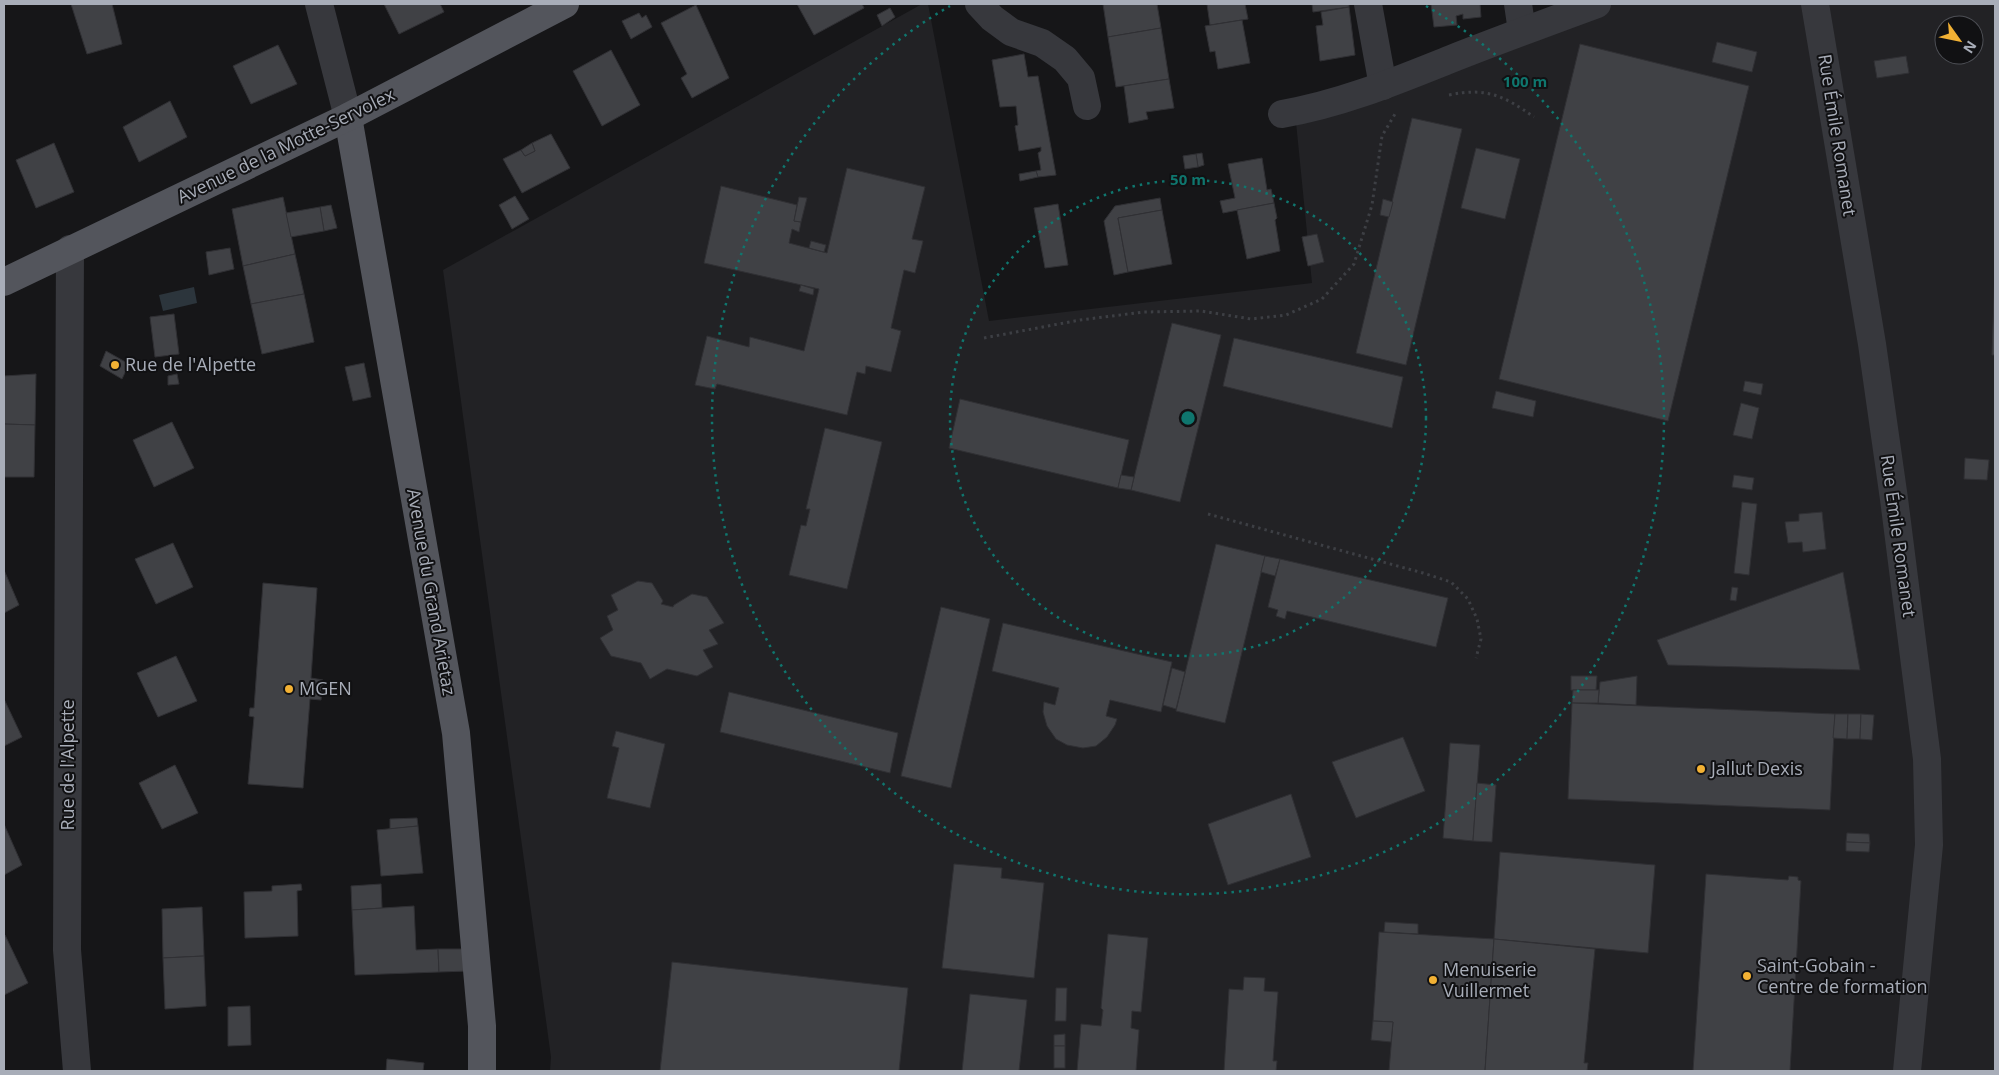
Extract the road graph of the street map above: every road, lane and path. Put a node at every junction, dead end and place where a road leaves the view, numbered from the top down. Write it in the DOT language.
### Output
graph roads {
  1 [pos="319,4"];
  2 [pos="565,4"];
  3 [pos="980,4"];
  4 [pos="1368,4"];
  5 [pos="1518,4"];
  6 [pos="1597,4"];
  7 [pos="1815,4"];
  8 [pos="1522,31"];
  9 [pos="1383,86"];
  10 [pos="1447,95"];
  11 [pos="1087,106"];
  12 [pos="1400,110"];
  13 [pos="1282,114"];
  14 [pos="1534,117"];
  15 [pos="348,118"];
  16 [pos="70,249"];
  17 [pos="4,282"];
  18 [pos="984,338"];
  19 [pos="1208,514"];
  20 [pos="1476,658"];
  21 [pos="77,1071"];
  22 [pos="482,1071"];
  23 [pos="1908,1071"];
  1 -- 15 [label="street"];
  2 -- 15 [label="main road, Avenue de la Motte-Servolex"];
  3 -- 11 [label="street"];
  4 -- 9 [label="street"];
  5 -- 8 [label="street"];
  6 -- 8 [label="street"];
  7 -- 23 [label="street, Rue Émile Romanet"];
  8 -- 9 [label="street"];
  9 -- 13 [label="street"];
  10 -- 14 [label="path"];
  12 -- 18 [label="path"];
  15 -- 16 [label="main road, Avenue de la Motte-Servolex"];
  15 -- 22 [label="main road, Avenue du Grand Arietaz"];
  16 -- 17 [label="main road, Avenue de la Motte-Servolex"];
  16 -- 21 [label="street, Rue de l'Alpette"];
  19 -- 20 [label="path"];
}
